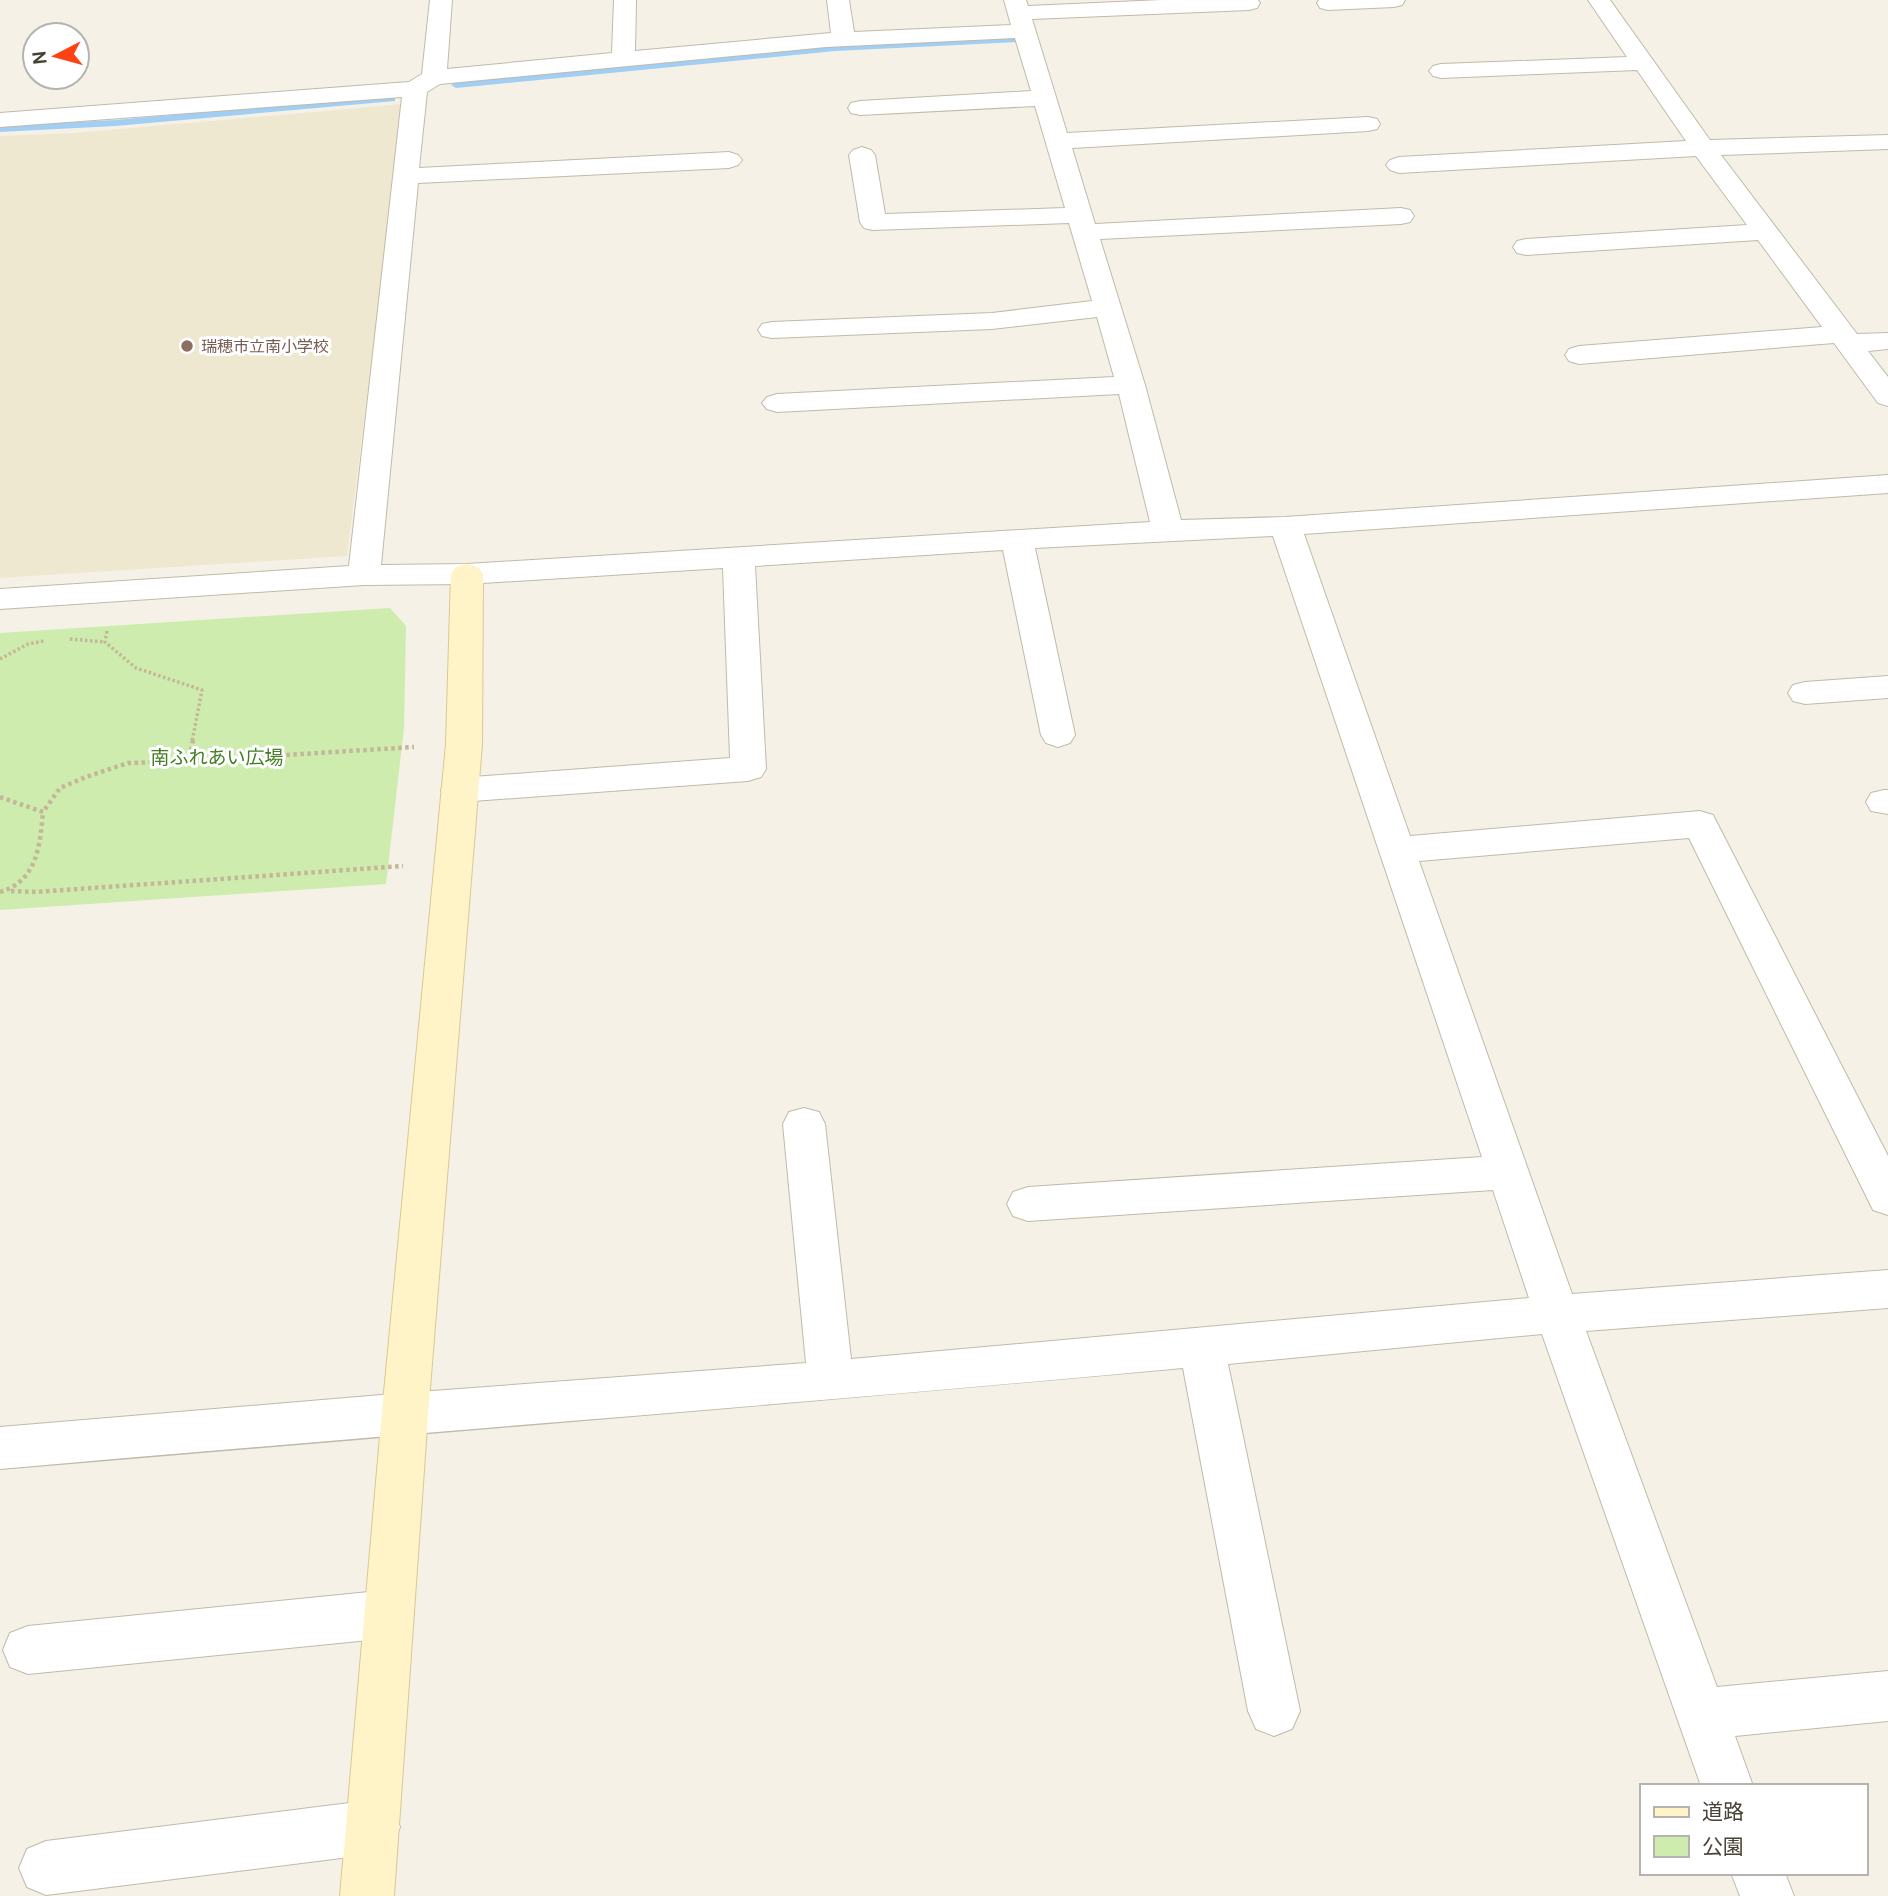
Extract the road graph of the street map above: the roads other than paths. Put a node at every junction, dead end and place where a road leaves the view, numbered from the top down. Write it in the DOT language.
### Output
graph roads {
  1 [pos="441,0"];
  2 [pos="625,0"];
  3 [pos="838,0"];
  4 [pos="1394,0"];
  5 [pos="1599,0"];
  6 [pos="1249,3"];
  7 [pos="1328,3"];
  8 [pos="1019,15"];
  9 [pos="843,39"];
  10 [pos="623,59"];
  11 [pos="1650,70"];
  12 [pos="1450,79"];
  13 [pos="424,83"];
  14 [pos="1044,98"];
  15 [pos="860,108"];
  16 [pos="0,120"];
  17 [pos="1368,124"];
  18 [pos="1057,141"];
  19 [pos="1888,142"];
  20 [pos="1703,148"];
  21 [pos="862,155"];
  22 [pos="729,160"];
  23 [pos="1399,166"];
  24 [pos="405,176"];
  25 [pos="1401,216"];
  26 [pos="1083,224"];
  27 [pos="1766,232"];
  28 [pos="1526,247"];
  29 [pos="1108,307"];
  30 [pos="772,330"];
  31 [pos="1846,339"];
  32 [pos="1888,341"];
  33 [pos="1579,355"];
  34 [pos="1131,385"];
  35 [pos="1888,397"];
  36 [pos="777,403"];
  37 [pos="1888,484"];
  38 [pos="1285,526"];
  39 [pos="1168,530"];
  40 [pos="1017,539"];
  41 [pos="739,556"];
  42 [pos="467,574"];
  43 [pos="364,576"];
  44 [pos="0,599"];
  45 [pos="1888,687"];
  46 [pos="1805,693"];
  47 [pos="1058,735"];
  48 [pos="459,790"];
  49 [pos="1399,850"];
  50 [pos="804,1124"];
  51 [pos="1509,1172"];
  52 [pos="1888,1198"];
  53 [pos="1028,1205"];
  54 [pos="1888,1289"];
  55 [pos="1557,1314"];
  56 [pos="1202,1347"];
  57 [pos="831,1381"];
  58 [pos="405,1413"];
  59 [pos="0,1448"];
  60 [pos="389,1614"];
  61 [pos="28,1650"];
  62 [pos="1888,1696"];
  63 [pos="1274,1711"];
  64 [pos="1701,1714"];
  65 [pos="1726,1784"];
  66 [pos="373,1827"];
  67 [pos="46,1868"];
  68 [pos="1759,1875"];
  69 [pos="368,1896"];
  70 [pos="1767,1896"];
  1 -- 13 [label="street"];
  2 -- 10 [label="street"];
  3 -- 9 [label="street"];
  4 -- 7 [label="street"];
  5 -- 11 [label="street"];
  6 -- 8 [label="street"];
  8 -- 9 [label="street"];
  8 -- 14 [label="street"];
  9 -- 10 [label="street"];
  10 -- 13 [label="street"];
  11 -- 12 [label="street"];
  11 -- 20 [label="street"];
  13 -- 16 [label="street"];
  13 -- 24 [label="street"];
  14 -- 15 [label="street"];
  14 -- 18 [label="street"];
  17 -- 18 [label="street"];
  18 -- 26 [label="street"];
  19 -- 20 [label="street"];
  20 -- 23 [label="street"];
  20 -- 27 [label="street"];
  21 -- 26 [label="street"];
  22 -- 24 [label="street"];
  24 -- 43 [label="street"];
  25 -- 26 [label="street"];
  26 -- 29 [label="street"];
  27 -- 28 [label="street"];
  27 -- 31 [label="street"];
  29 -- 30 [label="street"];
  29 -- 34 [label="street"];
  31 -- 32 [label="street"];
  31 -- 33 [label="street"];
  31 -- 35 [label="street"];
  34 -- 36 [label="street"];
  34 -- 39 [label="street"];
  37 -- 38 [label="street"];
  38 -- 39 [label="street"];
  38 -- 49 [label="street"];
  39 -- 40 [label="street"];
  40 -- 41 [label="street"];
  40 -- 47 [label="street"];
  41 -- 42 [label="street"];
  41 -- 48 [label="street"];
  42 -- 43 [label="street"];
  42 -- 48 [label="street"];
  43 -- 44 [label="street"];
  45 -- 46 [label="street"];
  48 -- 58 [label="street"];
  49 -- 51 [label="street"];
  49 -- 52 [label="street"];
  50 -- 57 [label="street"];
  51 -- 53 [label="street"];
  51 -- 55 [label="street"];
  54 -- 55 [label="street"];
  55 -- 56 [label="street"];
  55 -- 64 [label="street"];
  56 -- 57 [label="street"];
  56 -- 63 [label="street"];
  57 -- 58 [label="street"];
  58 -- 59 [label="street"];
  58 -- 60 [label="street"];
  60 -- 61 [label="street"];
  60 -- 66 [label="street"];
  62 -- 64 [label="street"];
  64 -- 65 [label="street"];
  66 -- 67 [label="street"];
  66 -- 69 [label="street"];
  68 -- 70 [label="street"];
}
